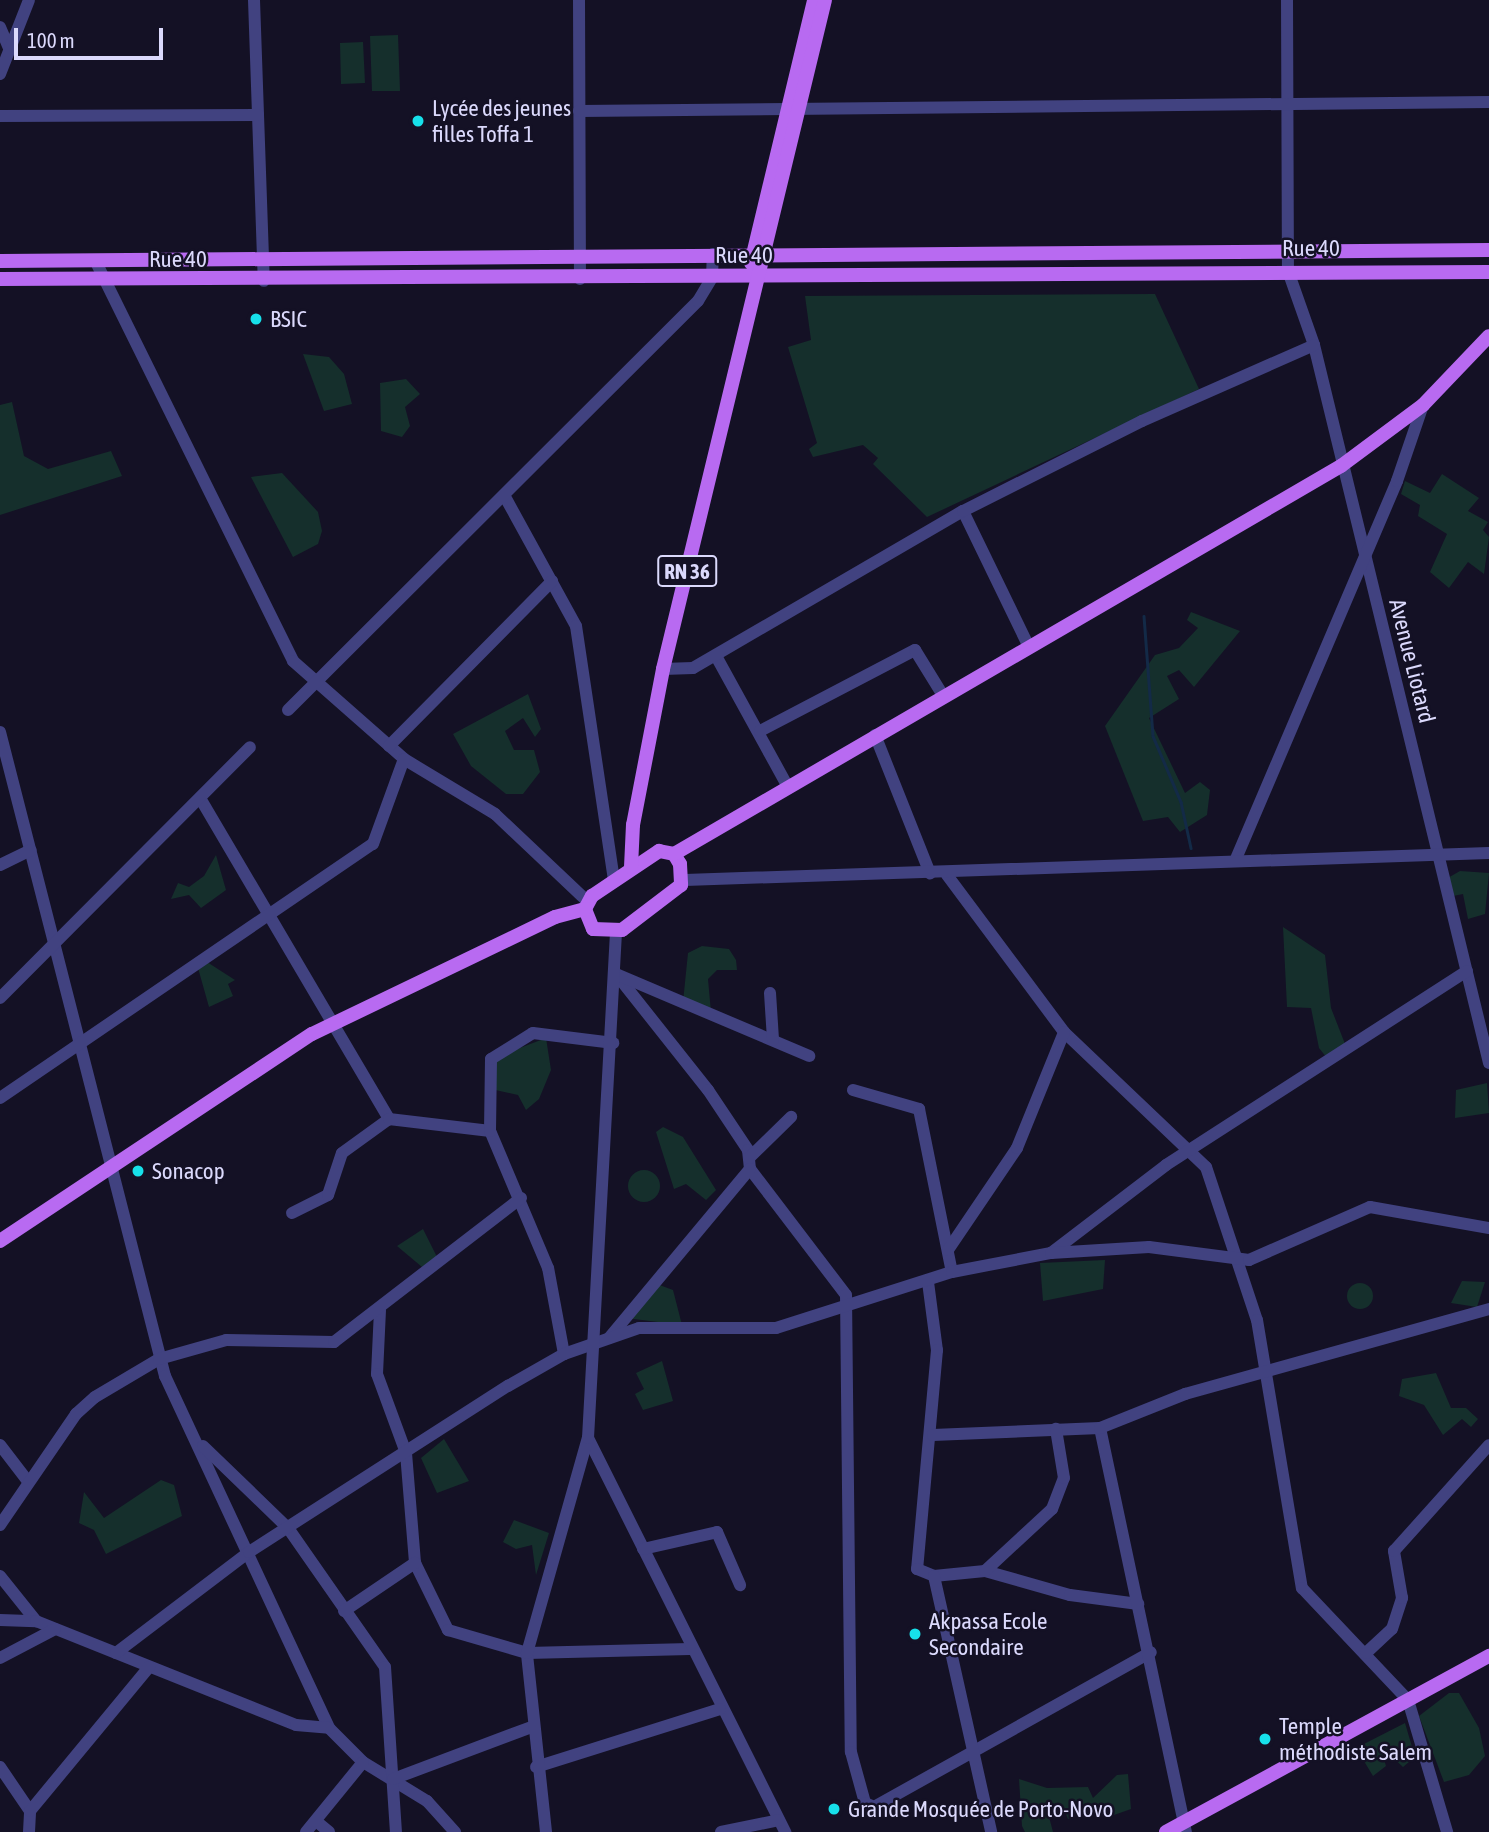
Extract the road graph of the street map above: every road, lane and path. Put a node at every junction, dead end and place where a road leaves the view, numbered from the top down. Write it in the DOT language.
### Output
graph roads {
  1 [pos="29,0"];
  2 [pos="254,0"];
  3 [pos="579,0"];
  4 [pos="814,0"];
  5 [pos="825,0"];
  6 [pos="1287,0"];
  7 [pos="0,27"];
  8 [pos="9,48"];
  9 [pos="0,74"];
  10 [pos="1489,102"];
  11 [pos="1288,104"];
  12 [pos="792,110"];
  13 [pos="579,111"];
  14 [pos="258,115"];
  15 [pos="0,116"];
  16 [pos="1288,248"];
  17 [pos="1489,250"];
  18 [pos="713,254"];
  19 [pos="750,254"];
  20 [pos="766,254"];
  21 [pos="580,256"];
  22 [pos="95,260"];
  23 [pos="0,261"];
  24 [pos="264,261"];
  25 [pos="1288,271"];
  26 [pos="1489,272"];
  27 [pos="712,278"];
  28 [pos="754,278"];
  29 [pos="0,279"];
  30 [pos="580,279"];
  31 [pos="106,281"];
  32 [pos="264,281"];
  33 [pos="1489,336"];
  34 [pos="1314,345"];
  35 [pos="1423,405"];
  36 [pos="1341,466"];
  37 [pos="504,495"];
  38 [pos="963,511"];
  39 [pos="1364,555"];
  40 [pos="552,581"];
  41 [pos="1029,647"];
  42 [pos="716,656"];
  43 [pos="663,669"];
  44 [pos="313,685"];
  45 [pos="944,697"];
  46 [pos="288,710"];
  47 [pos="760,731"];
  48 [pos="0,732"];
  49 [pos="875,735"];
  50 [pos="389,746"];
  51 [pos="250,747"];
  52 [pos="404,759"];
  53 [pos="787,785"];
  54 [pos="200,798"];
  55 [pos="31,850"];
  56 [pos="1489,853"];
  57 [pos="674,854"];
  58 [pos="1437,856"];
  59 [pos="1235,861"];
  60 [pos="0,865"];
  61 [pos="631,867"];
  62 [pos="930,873"];
  63 [pos="947,875"];
  64 [pos="614,879"];
  65 [pos="685,880"];
  66 [pos="586,905"];
  67 [pos="268,914"];
  68 [pos="616,932"];
  69 [pos="55,944"];
  70 [pos="1467,971"];
  71 [pos="616,974"];
  72 [pos="770,993"];
  73 [pos="0,998"];
  74 [pos="332,1023"];
  75 [pos="1064,1032"];
  76 [pos="773,1040"];
  77 [pos="81,1042"];
  78 [pos="613,1043"];
  79 [pos="809,1056"];
  80 [pos="1489,1063"];
  81 [pos="853,1090"];
  82 [pos="0,1098"];
  83 [pos="791,1117"];
  84 [pos="389,1119"];
  85 [pos="490,1131"];
  86 [pos="1191,1150"];
  87 [pos="750,1163"];
  88 [pos="113,1165"];
  89 [pos="521,1198"];
  90 [pos="292,1213"];
  91 [pos="1489,1228"];
  92 [pos="0,1241"];
  93 [pos="948,1250"];
  94 [pos="1051,1253"];
  95 [pos="1236,1258"];
  96 [pos="952,1272"];
  97 [pos="929,1282"];
  98 [pos="849,1306"];
  99 [pos="1489,1309"];
  100 [pos="380,1310"];
  101 [pos="609,1339"];
  102 [pos="595,1344"];
  103 [pos="564,1354"];
  104 [pos="159,1359"];
  105 [pos="1266,1371"];
  106 [pos="1100,1428"];
  107 [pos="1056,1429"];
  108 [pos="933,1435"];
  109 [pos="588,1438"];
  110 [pos="199,1443"];
  111 [pos="0,1445"];
  112 [pos="1489,1445"];
  113 [pos="406,1453"];
  114 [pos="27,1480"];
  115 [pos="0,1524"];
  116 [pos="288,1528"];
  117 [pos="643,1549"];
  118 [pos="249,1552"];
  119 [pos="415,1563"];
  120 [pos="985,1571"];
  121 [pos="0,1576"];
  122 [pos="934,1576"];
  123 [pos="740,1585"];
  124 [pos="1138,1604"];
  125 [pos="344,1611"];
  126 [pos="0,1620"];
  127 [pos="36,1621"];
  128 [pos="55,1629"];
  129 [pos="690,1649"];
  130 [pos="1151,1652"];
  131 [pos="116,1653"];
  132 [pos="527,1653"];
  133 [pos="1366,1653"];
  134 [pos="1489,1656"];
  135 [pos="0,1658"];
  136 [pos="149,1667"];
  137 [pos="1408,1700"];
  138 [pos="720,1709"];
  139 [pos="531,1727"];
  140 [pos="328,1728"];
  141 [pos="973,1748"];
  142 [pos="363,1762"];
  143 [pos="0,1767"];
  144 [pos="536,1767"];
  145 [pos="393,1779"];
  146 [pos="30,1811"];
  147 [pos="316,1821"];
  148 [pos="782,1826"];
  149 [pos="1185,1827"];
  150 [pos="33,1830"];
  151 [pos="306,1832"];
  152 [pos="329,1832"];
  153 [pos="396,1832"];
  154 [pos="455,1832"];
  155 [pos="546,1832"];
  156 [pos="721,1832"];
  157 [pos="991,1832"];
  158 [pos="1166,1832"];
  159 [pos="1447,1832"];
  1 -- 8 [label="street"];
  2 -- 14 [label="street"];
  3 -- 13 [label="street"];
  4 -- 12 [label="main road, RN 36"];
  5 -- 12 [label="main road, RN 36"];
  6 -- 11 [label="street, Avenue Liotard"];
  7 -- 8 [label="street"];
  8 -- 9 [label="street"];
  10 -- 11 [label="street"];
  11 -- 12 [label="street"];
  11 -- 16 [label="street, Avenue Liotard"];
  12 -- 13 [label="street"];
  12 -- 19 [label="main road, RN 36"];
  12 -- 20 [label="main road, RN 36"];
  13 -- 21 [label="street"];
  14 -- 15 [label="street"];
  14 -- 24 [label="street"];
  16 -- 17 [label="main road, Rue 40"];
  16 -- 20 [label="main road, Rue 40"];
  16 -- 25 [label="street, Avenue Liotard"];
  18 -- 19 [label="main road, Rue 40"];
  18 -- 21 [label="main road, Rue 40"];
  18 -- 27 [label="street"];
  19 -- 20 [label="main road, Rue 40"];
  19 -- 28 [label="main road, RN 36"];
  20 -- 28 [label="main road, RN 36"];
  21 -- 24 [label="main road, Rue 40"];
  21 -- 30 [label="street"];
  22 -- 23 [label="main road, Rue 40"];
  22 -- 24 [label="main road, Rue 40"];
  22 -- 31 [label="street"];
  24 -- 32 [label="street"];
  25 -- 26 [label="main road, Rue 40"];
  25 -- 28 [label="main road, Rue 40"];
  25 -- 34 [label="street, Avenue Liotard"];
  27 -- 28 [label="main road, Rue 40"];
  27 -- 30 [label="main road, Rue 40"];
  27 -- 37 [label="street"];
  28 -- 43 [label="main road, RN 36"];
  29 -- 31 [label="main road, Rue 40"];
  30 -- 32 [label="main road, Rue 40"];
  31 -- 32 [label="main road, Rue 40"];
  31 -- 44 [label="street"];
  33 -- 35 [label="main road"];
  34 -- 36 [label="street, Avenue Liotard"];
  34 -- 38 [label="street"];
  35 -- 36 [label="main road"];
  35 -- 39 [label="street"];
  36 -- 39 [label="street, Avenue Liotard"];
  36 -- 41 [label="main road"];
  37 -- 40 [label="street"];
  37 -- 44 [label="street"];
  38 -- 41 [label="street"];
  38 -- 42 [label="street"];
  39 -- 58 [label="street, Avenue Liotard"];
  39 -- 59 [label="street"];
  40 -- 50 [label="street"];
  40 -- 64 [label="street"];
  41 -- 45 [label="main road"];
  42 -- 43 [label="street"];
  42 -- 47 [label="street"];
  43 -- 61 [label="main road, RN 36"];
  44 -- 46 [label="street"];
  44 -- 50 [label="street"];
  45 -- 47 [label="street"];
  45 -- 49 [label="main road"];
  47 -- 53 [label="street"];
  48 -- 55 [label="street"];
  49 -- 53 [label="main road"];
  49 -- 62 [label="street"];
  50 -- 52 [label="street"];
  51 -- 54 [label="street"];
  52 -- 66 [label="street"];
  52 -- 67 [label="street"];
  53 -- 57 [label="main road"];
  54 -- 67 [label="street"];
  54 -- 69 [label="street"];
  55 -- 60 [label="street"];
  55 -- 69 [label="street"];
  56 -- 58 [label="street"];
  57 -- 61 [label="main road"];
  57 -- 65 [label="main road"];
  58 -- 59 [label="street"];
  58 -- 70 [label="street, Avenue Liotard"];
  59 -- 63 [label="street"];
  61 -- 64 [label="main road"];
  62 -- 63 [label="street"];
  62 -- 65 [label="street"];
  63 -- 75 [label="street"];
  64 -- 66 [label="main road"];
  65 -- 68 [label="main road"];
  66 -- 68 [label="main road"];
  66 -- 74 [label="main road"];
  67 -- 74 [label="street"];
  67 -- 77 [label="street"];
  68 -- 71 [label="street"];
  69 -- 73 [label="street"];
  69 -- 77 [label="street"];
  70 -- 80 [label="street, Avenue Liotard"];
  70 -- 86 [label="street"];
  71 -- 76 [label="street"];
  71 -- 78 [label="street"];
  71 -- 87 [label="street"];
  72 -- 76 [label="street"];
  74 -- 84 [label="street"];
  74 -- 88 [label="main road"];
  75 -- 86 [label="street"];
  75 -- 93 [label="street"];
  76 -- 79 [label="street"];
  77 -- 82 [label="street"];
  77 -- 88 [label="street"];
  78 -- 85 [label="street"];
  78 -- 102 [label="street"];
  81 -- 93 [label="street"];
  83 -- 87 [label="street"];
  84 -- 85 [label="street"];
  84 -- 90 [label="street"];
  85 -- 89 [label="street"];
  86 -- 94 [label="street"];
  86 -- 95 [label="street"];
  87 -- 98 [label="street"];
  87 -- 101 [label="street"];
  88 -- 92 [label="main road"];
  88 -- 104 [label="street"];
  89 -- 100 [label="street"];
  89 -- 103 [label="street"];
  91 -- 95 [label="street"];
  93 -- 96 [label="street"];
  94 -- 95 [label="street"];
  94 -- 96 [label="street"];
  95 -- 105 [label="street"];
  96 -- 97 [label="street"];
  97 -- 98 [label="street"];
  97 -- 108 [label="street"];
  98 -- 101 [label="street"];
  98 -- 141 [label="street"];
  99 -- 105 [label="street"];
  100 -- 104 [label="street"];
  100 -- 113 [label="street"];
  101 -- 102 [label="street"];
  102 -- 103 [label="street"];
  102 -- 109 [label="street"];
  103 -- 113 [label="street"];
  104 -- 110 [label="street"];
  104 -- 114 [label="street"];
  105 -- 106 [label="street"];
  105 -- 133 [label="street"];
  106 -- 107 [label="street"];
  106 -- 124 [label="street"];
  107 -- 108 [label="street"];
  107 -- 120 [label="street"];
  108 -- 122 [label="street"];
  109 -- 117 [label="street"];
  109 -- 132 [label="street"];
  110 -- 116 [label="street"];
  110 -- 118 [label="street"];
  111 -- 114 [label="street"];
  112 -- 133 [label="street"];
  113 -- 116 [label="street"];
  113 -- 119 [label="street"];
  114 -- 115 [label="street"];
  116 -- 118 [label="street"];
  116 -- 125 [label="street"];
  117 -- 123 [label="street"];
  117 -- 129 [label="street"];
  118 -- 131 [label="street"];
  118 -- 140 [label="street"];
  119 -- 125 [label="street"];
  119 -- 132 [label="street"];
  120 -- 122 [label="street"];
  120 -- 124 [label="street"];
  121 -- 127 [label="street"];
  122 -- 141 [label="street"];
  124 -- 130 [label="street"];
  125 -- 145 [label="street"];
  126 -- 127 [label="street"];
  127 -- 128 [label="street"];
  128 -- 131 [label="street"];
  128 -- 135 [label="street"];
  129 -- 132 [label="street"];
  129 -- 138 [label="street"];
  130 -- 141 [label="street"];
  130 -- 149 [label="street"];
  131 -- 136 [label="street"];
  132 -- 139 [label="street"];
  133 -- 137 [label="street"];
  134 -- 137 [label="main road"];
  136 -- 140 [label="street"];
  136 -- 146 [label="street"];
  137 -- 149 [label="main road"];
  137 -- 159 [label="street"];
  138 -- 144 [label="street"];
  138 -- 148 [label="street"];
  139 -- 144 [label="street"];
  139 -- 145 [label="street"];
  140 -- 142 [label="street"];
  141 -- 157 [label="street"];
  142 -- 145 [label="street"];
  142 -- 147 [label="street"];
  143 -- 146 [label="street"];
  144 -- 155 [label="street"];
  145 -- 153 [label="street"];
  145 -- 154 [label="street"];
  146 -- 150 [label="street"];
  147 -- 151 [label="street"];
  147 -- 152 [label="street"];
  148 -- 156 [label="street"];
  149 -- 158 [label="main road"];
}
